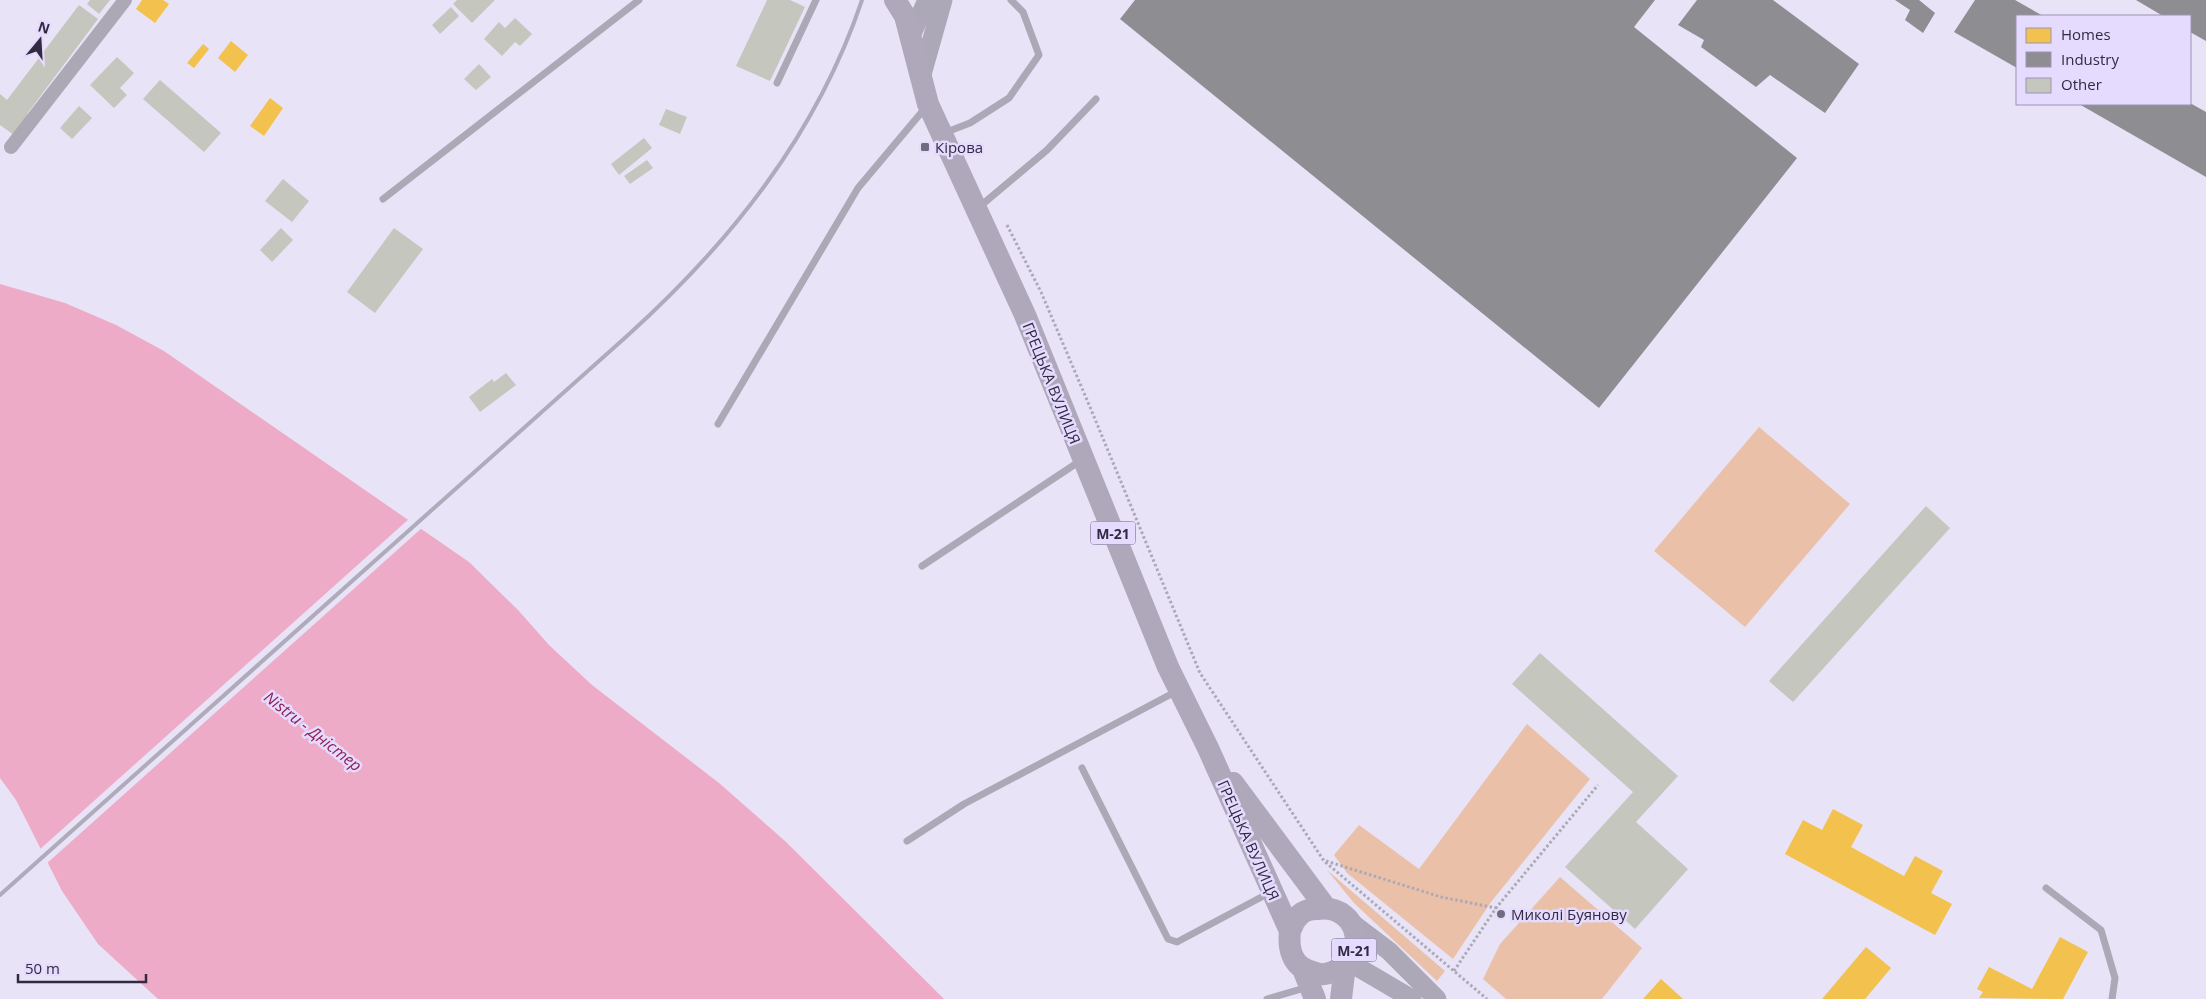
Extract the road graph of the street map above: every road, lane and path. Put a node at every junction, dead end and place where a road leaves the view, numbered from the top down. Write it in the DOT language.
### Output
graph roads {
  1 [pos="125,0"];
  2 [pos="639,0"];
  3 [pos="816,0"];
  4 [pos="927,0"];
  5 [pos="943,0"];
  6 [pos="1011,0"];
  7 [pos="900,8"];
  8 [pos="910,38"];
  9 [pos="920,78"];
  10 [pos="777,83"];
  11 [pos="1096,99"];
  12 [pos="928,104"];
  13 [pos="941,134"];
  14 [pos="11,147"];
  15 [pos="383,199"];
  16 [pos="983,204"];
  17 [pos="718,424"];
  18 [pos="1082,459"];
  19 [pos="922,566"];
  20 [pos="1179,690"];
  21 [pos="1208,748"];
  22 [pos="1082,768"];
  23 [pos="1598,785"];
  24 [pos="907,841"];
  25 [pos="1324,861"];
  26 [pos="2046,888"];
  27 [pos="1272,892"];
  28 [pos="1326,908"];
  29 [pos="1496,908"];
  30 [pos="1352,923"];
  31 [pos="1290,932"];
  32 [pos="1347,964"];
  33 [pos="1454,971"];
  34 [pos="1309,985"];
  35 [pos="1267,999"];
  36 [pos="1341,999"];
  37 [pos="1412,999"];
  38 [pos="1437,999"];
  39 [pos="1487,999"];
  40 [pos="2112,999"];
  1 -- 14 [label="street"];
  2 -- 15 [label="lane"];
  3 -- 10 [label="lane"];
  4 -- 8 [label="main road"];
  5 -- 9 [label="main road"];
  6 -- 13 [label="lane"];
  7 -- 8 [label="highway, ГРЕЦЬКА ВУЛИЦЯ / М-21"];
  8 -- 9 [label="highway, ГРЕЦЬКА ВУЛИЦЯ / М-21"];
  9 -- 12 [label="highway, ГРЕЦЬКА ВУЛИЦЯ / М-21"];
  11 -- 16 [label="lane"];
  12 -- 13 [label="highway, ГРЕЦЬКА ВУЛИЦЯ / М-21"];
  12 -- 17 [label="lane"];
  13 -- 16 [label="highway, ГРЕЦЬКА ВУЛИЦЯ / М-21"];
  16 -- 18 [label="highway, ГРЕЦЬКА ВУЛИЦЯ / М-21"];
  16 -- 25 [label="path"];
  18 -- 19 [label="lane"];
  18 -- 20 [label="highway, ГРЕЦЬКА ВУЛИЦЯ / М-21"];
  20 -- 21 [label="highway, ГРЕЦЬКА ВУЛИЦЯ / М-21"];
  20 -- 24 [label="lane"];
  21 -- 27 [label="highway, ГРЕЦЬКА ВУЛИЦЯ / М-21"];
  21 -- 28 [label="highway, ГРЕЦЬКА ВУЛИЦЯ / М-21"];
  22 -- 27 [label="lane"];
  23 -- 29 [label="path"];
  25 -- 29 [label="path"];
  25 -- 33 [label="path"];
  26 -- 40 [label="lane"];
  27 -- 31 [label="highway, ГРЕЦЬКА ВУЛИЦЯ / М-21"];
  28 -- 30 [label="highway, М-21"];
  28 -- 31 [label="highway"];
  29 -- 33 [label="path"];
  30 -- 32 [label="highway, М-21"];
  30 -- 38 [label="main road"];
  31 -- 34 [label="highway, М-21"];
  32 -- 34 [label="highway, М-21"];
  32 -- 36 [label="highway, М-21"];
  32 -- 37 [label="main road"];
  33 -- 39 [label="path"];
  34 -- 35 [label="lane"];
}
